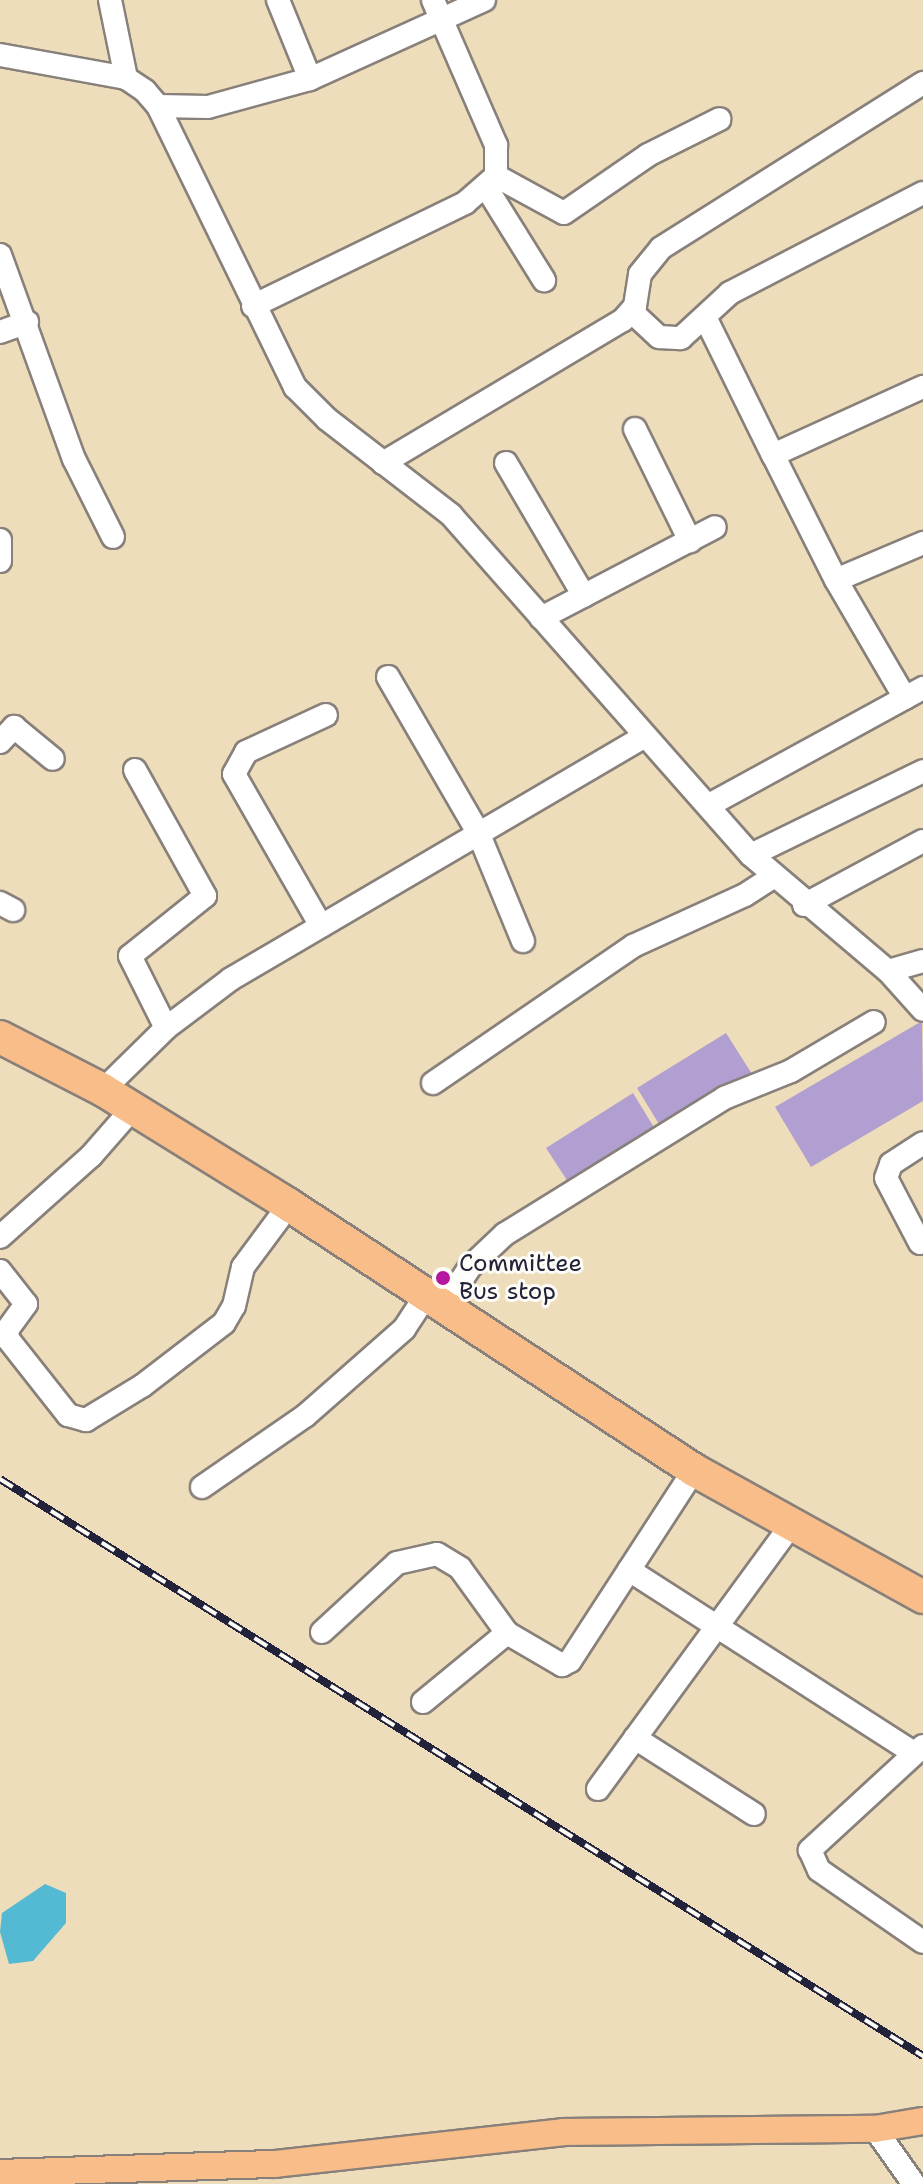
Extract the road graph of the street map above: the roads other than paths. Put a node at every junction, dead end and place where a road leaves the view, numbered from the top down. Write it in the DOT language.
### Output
graph roads {
  1 [pos="110,0"];
  2 [pos="278,0"];
  3 [pos="484,0"];
  4 [pos="437,10"];
  5 [pos="0,55"];
  6 [pos="126,78"];
  7 [pos="310,79"];
  8 [pos="923,83"];
  9 [pos="158,106"];
  10 [pos="720,119"];
  11 [pos="491,182"];
  12 [pos="923,193"];
  13 [pos="0,255"];
  14 [pos="544,280"];
  15 [pos="253,306"];
  16 [pos="632,312"];
  17 [pos="705,317"];
  18 [pos="27,322"];
  19 [pos="0,332"];
  20 [pos="923,387"];
  21 [pos="635,429"];
  22 [pos="773,455"];
  23 [pos="383,463"];
  24 [pos="506,463"];
  25 [pos="715,527"];
  26 [pos="113,537"];
  27 [pos="0,540"];
  28 [pos="690,541"];
  29 [pos="923,543"];
  30 [pos="0,561"];
  31 [pos="836,580"];
  32 [pos="584,596"];
  33 [pos="541,618"];
  34 [pos="388,677"];
  35 [pos="914,693"];
  36 [pos="326,715"];
  37 [pos="645,736"];
  38 [pos="0,742"];
  39 [pos="53,759"];
  40 [pos="135,770"];
  41 [pos="923,771"];
  42 [pos="711,804"];
  43 [pos="478,832"];
  44 [pos="923,841"];
  45 [pos="751,855"];
  46 [pos="774,876"];
  47 [pos="804,905"];
  48 [pos="321,926"];
  49 [pos="523,941"];
  50 [pos="923,961"];
  51 [pos="888,971"];
  52 [pos="923,1010"];
  53 [pos="874,1022"];
  54 [pos="166,1028"];
  55 [pos="0,1037"];
  56 [pos="433,1083"];
  57 [pos="103,1090"];
  58 [pos="133,1108"];
  59 [pos="923,1143"];
  60 [pos="289,1205"];
  61 [pos="0,1237"];
  62 [pos="920,1243"];
  63 [pos="0,1271"];
  64 [pos="436,1299"];
  65 [pos="694,1470"];
  66 [pos="202,1487"];
  67 [pos="794,1521"];
  68 [pos="629,1570"];
  69 [pos="923,1597"];
  70 [pos="717,1629"];
  71 [pos="322,1632"];
  72 [pos="507,1633"];
  73 [pos="423,1702"];
  74 [pos="635,1738"];
  75 [pos="919,1750"];
  76 [pos="598,1789"];
  77 [pos="754,1814"];
  78 [pos="923,1942"];
  79 [pos="923,2121"];
  80 [pos="875,2129"];
  81 [pos="0,2173"];
  82 [pos="276,2174"];
  83 [pos="914,2184"];
  1 -- 6 [label="street"];
  2 -- 7 [label="street"];
  3 -- 4 [label="street"];
  4 -- 7 [label="street"];
  4 -- 11 [label="street"];
  5 -- 6 [label="street"];
  6 -- 9 [label="street"];
  7 -- 9 [label="street"];
  8 -- 16 [label="street"];
  9 -- 15 [label="street"];
  10 -- 11 [label="street"];
  11 -- 14 [label="street"];
  11 -- 15 [label="street"];
  12 -- 17 [label="street"];
  13 -- 18 [label="street"];
  15 -- 23 [label="street"];
  16 -- 17 [label="street"];
  16 -- 23 [label="street"];
  17 -- 22 [label="street"];
  18 -- 19 [label="street"];
  18 -- 26 [label="street"];
  20 -- 22 [label="street"];
  21 -- 28 [label="street"];
  22 -- 31 [label="street"];
  23 -- 33 [label="street"];
  24 -- 32 [label="street"];
  25 -- 28 [label="street"];
  27 -- 30 [label="street"];
  28 -- 32 [label="street"];
  29 -- 31 [label="street"];
  31 -- 35 [label="street"];
  32 -- 33 [label="street"];
  33 -- 37 [label="street"];
  34 -- 43 [label="street"];
  35 -- 42 [label="street"];
  36 -- 48 [label="street"];
  37 -- 42 [label="street"];
  37 -- 43 [label="street"];
  38 -- 39 [label="street"];
  40 -- 54 [label="street"];
  41 -- 45 [label="street"];
  42 -- 45 [label="street"];
  43 -- 48 [label="street"];
  43 -- 49 [label="street"];
  44 -- 47 [label="street"];
  45 -- 46 [label="street"];
  46 -- 47 [label="street"];
  46 -- 56 [label="street"];
  47 -- 51 [label="street"];
  48 -- 54 [label="street"];
  50 -- 51 [label="street"];
  51 -- 52 [label="street"];
  53 -- 64 [label="street"];
  54 -- 57 [label="street"];
  55 -- 57 [label="highway"];
  57 -- 58 [label="highway"];
  58 -- 60 [label="highway"];
  58 -- 61 [label="street"];
  59 -- 62 [label="street"];
  60 -- 63 [label="street"];
  60 -- 64 [label="highway"];
  64 -- 65 [label="highway"];
  64 -- 66 [label="street"];
  65 -- 67 [label="highway"];
  65 -- 68 [label="street"];
  67 -- 69 [label="highway"];
  67 -- 70 [label="street"];
  68 -- 70 [label="street"];
  68 -- 72 [label="street"];
  70 -- 74 [label="street"];
  70 -- 75 [label="street"];
  71 -- 72 [label="street"];
  72 -- 73 [label="street"];
  74 -- 76 [label="street"];
  74 -- 77 [label="street"];
  75 -- 78 [label="street"];
  79 -- 80 [label="main road"];
  80 -- 82 [label="main road"];
  80 -- 83 [label="street"];
  81 -- 82 [label="main road"];
}
